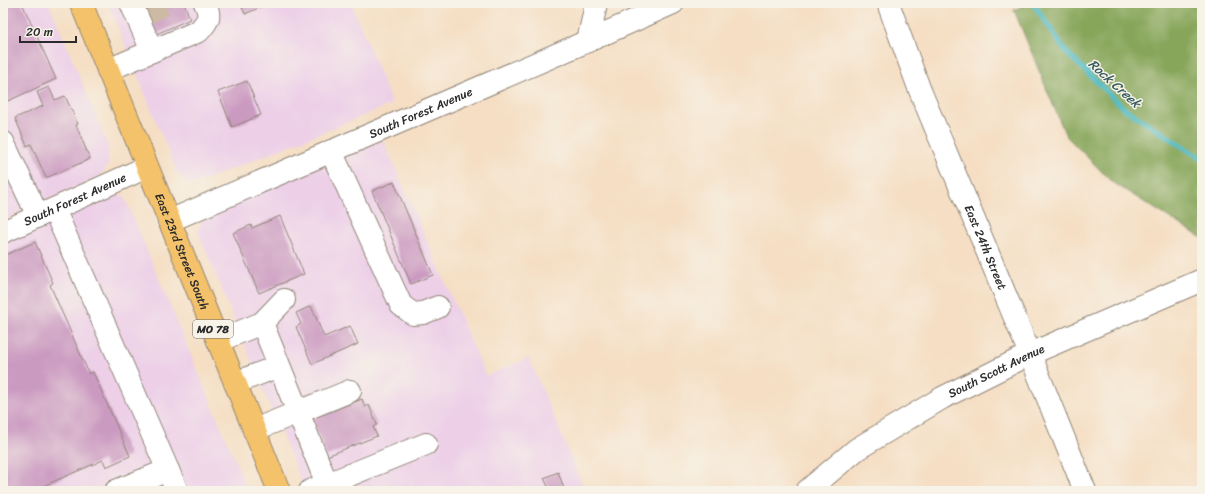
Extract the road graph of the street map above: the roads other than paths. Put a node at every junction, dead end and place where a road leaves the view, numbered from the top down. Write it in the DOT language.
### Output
graph roads {
  1 [pos="81,3"];
  2 [pos="205,3"];
  3 [pos="594,3"];
  4 [pos="673,3"];
  5 [pos="888,3"];
  6 [pos="138,11"];
  7 [pos="588,41"];
  8 [pos="152,51"];
  9 [pos="108,70"];
  10 [pos="3,142"];
  11 [pos="331,151"];
  12 [pos="147,167"];
  13 [pos="46,213"];
  14 [pos="169,221"];
  15 [pos="3,232"];
  16 [pos="1202,280"];
  17 [pos="284,300"];
  18 [pos="438,307"];
  19 [pos="262,322"];
  20 [pos="218,341"];
  21 [pos="1030,354"];
  22 [pos="279,366"];
  23 [pos="235,383"];
  24 [pos="350,391"];
  25 [pos="298,413"];
  26 [pos="254,430"];
  27 [pos="426,444"];
  28 [pos="168,470"];
  29 [pos="318,488"];
  30 [pos="116,491"];
  31 [pos="177,491"];
  32 [pos="279,491"];
  33 [pos="807,491"];
  34 [pos="1085,491"];
  1 -- 9 [label="main road, MO 78"];
  2 -- 8 [label="street"];
  3 -- 7 [label="street"];
  4 -- 7 [label="street, South Forest Avenue"];
  5 -- 21 [label="street, East 24th Street"];
  6 -- 8 [label="street"];
  7 -- 11 [label="street, South Forest Avenue"];
  8 -- 9 [label="street"];
  9 -- 12 [label="main road, MO 78"];
  10 -- 13 [label="street"];
  11 -- 14 [label="street, South Forest Avenue"];
  11 -- 18 [label="street"];
  12 -- 13 [label="street, South Forest Avenue"];
  12 -- 14 [label="main road, East 23rd Street South / MO 78"];
  13 -- 15 [label="street, South Forest Avenue"];
  13 -- 28 [label="street"];
  14 -- 20 [label="main road, East 23rd Street South / MO 78"];
  16 -- 21 [label="street, South Scott Avenue"];
  17 -- 19 [label="street"];
  19 -- 20 [label="street"];
  19 -- 22 [label="street"];
  20 -- 23 [label="main road, East 23rd Street South / MO 78"];
  21 -- 33 [label="street, South Scott Avenue"];
  21 -- 34 [label="street, East 24th Street"];
  22 -- 23 [label="street"];
  22 -- 25 [label="street"];
  23 -- 26 [label="main road, East 23rd Street South / MO 78"];
  24 -- 25 [label="street"];
  25 -- 26 [label="street"];
  25 -- 29 [label="street"];
  26 -- 32 [label="main road, East 23rd Street South / MO 78"];
  27 -- 29 [label="street"];
  28 -- 30 [label="street"];
  28 -- 31 [label="street"];
}
